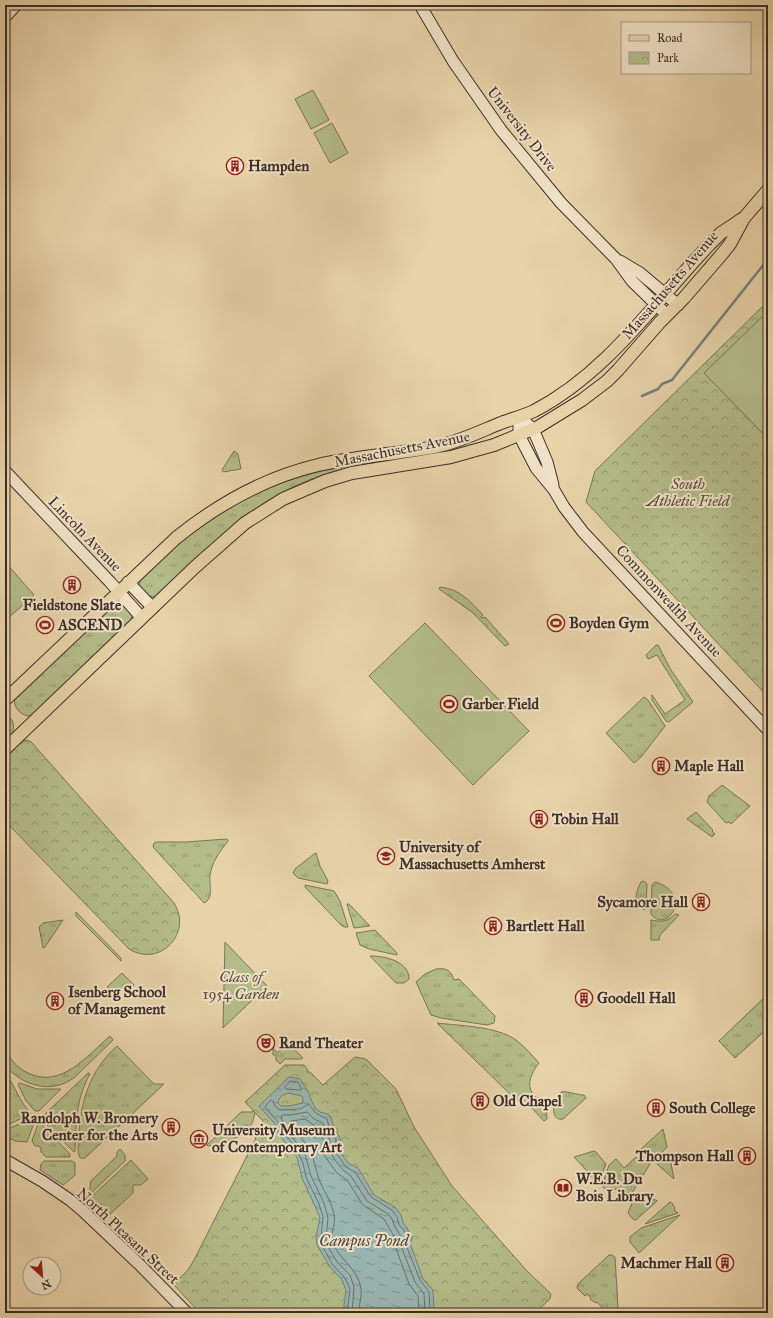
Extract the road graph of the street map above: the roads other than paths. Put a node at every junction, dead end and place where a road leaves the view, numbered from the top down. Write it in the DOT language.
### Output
graph roads {
  1 [pos="16,5"];
  2 [pos="420,5"];
  3 [pos="5,17"];
  4 [pos="768,190"];
  5 [pos="744,218"];
  6 [pos="616,259"];
  7 [pos="665,294"];
  8 [pos="656,305"];
  9 [pos="678,305"];
  10 [pos="667,315"];
  11 [pos="519,417"];
  12 [pos="533,429"];
  13 [pos="519,435"];
  14 [pos="5,471"];
  15 [pos="554,490"];
  16 [pos="128,582"];
  17 [pos="118,592"];
  18 [pos="153,608"];
  19 [pos="142,618"];
  20 [pos="5,700"];
  21 [pos="768,730"];
  22 [pos="5,749"];
  23 [pos="5,1160"];
  24 [pos="187,1313"];
  1 -- 3 [label="main road"];
  2 -- 6 [label="main road, University Drive"];
  4 -- 5 [label="main road"];
  5 -- 7 [label="main road, Massachusetts Avenue"];
  5 -- 9 [label="main road, Massachusetts Avenue"];
  6 -- 7 [label="main road, University Drive"];
  6 -- 8 [label="main road, University Drive"];
  7 -- 8 [label="main road, Massachusetts Avenue"];
  7 -- 9 [label="main road, University Drive"];
  8 -- 10 [label="main road, University Drive"];
  8 -- 11 [label="main road, Massachusetts Avenue"];
  9 -- 10 [label="main road, Massachusetts Avenue"];
  10 -- 12 [label="main road, Massachusetts Avenue"];
  11 -- 12 [label="main road, Commonwealth Avenue"];
  11 -- 13 [label="main road, Commonwealth Avenue"];
  11 -- 16 [label="main road, Massachusetts Avenue"];
  12 -- 13 [label="main road, Massachusetts Avenue"];
  12 -- 15 [label="main road, Commonwealth Avenue"];
  13 -- 15 [label="main road, Commonwealth Avenue"];
  13 -- 18 [label="main road, Massachusetts Avenue"];
  14 -- 17 [label="main road, Lincoln Avenue"];
  15 -- 21 [label="main road, Commonwealth Avenue"];
  16 -- 17 [label="main road, Massachusetts Avenue"];
  16 -- 18 [label="main road, Lincoln Avenue"];
  17 -- 19 [label="main road, Lincoln Avenue"];
  17 -- 20 [label="main road, Massachusetts Avenue"];
  18 -- 19 [label="main road, Massachusetts Avenue"];
  19 -- 22 [label="main road, Massachusetts Avenue"];
  23 -- 24 [label="main road, North Pleasant Street"];
}
